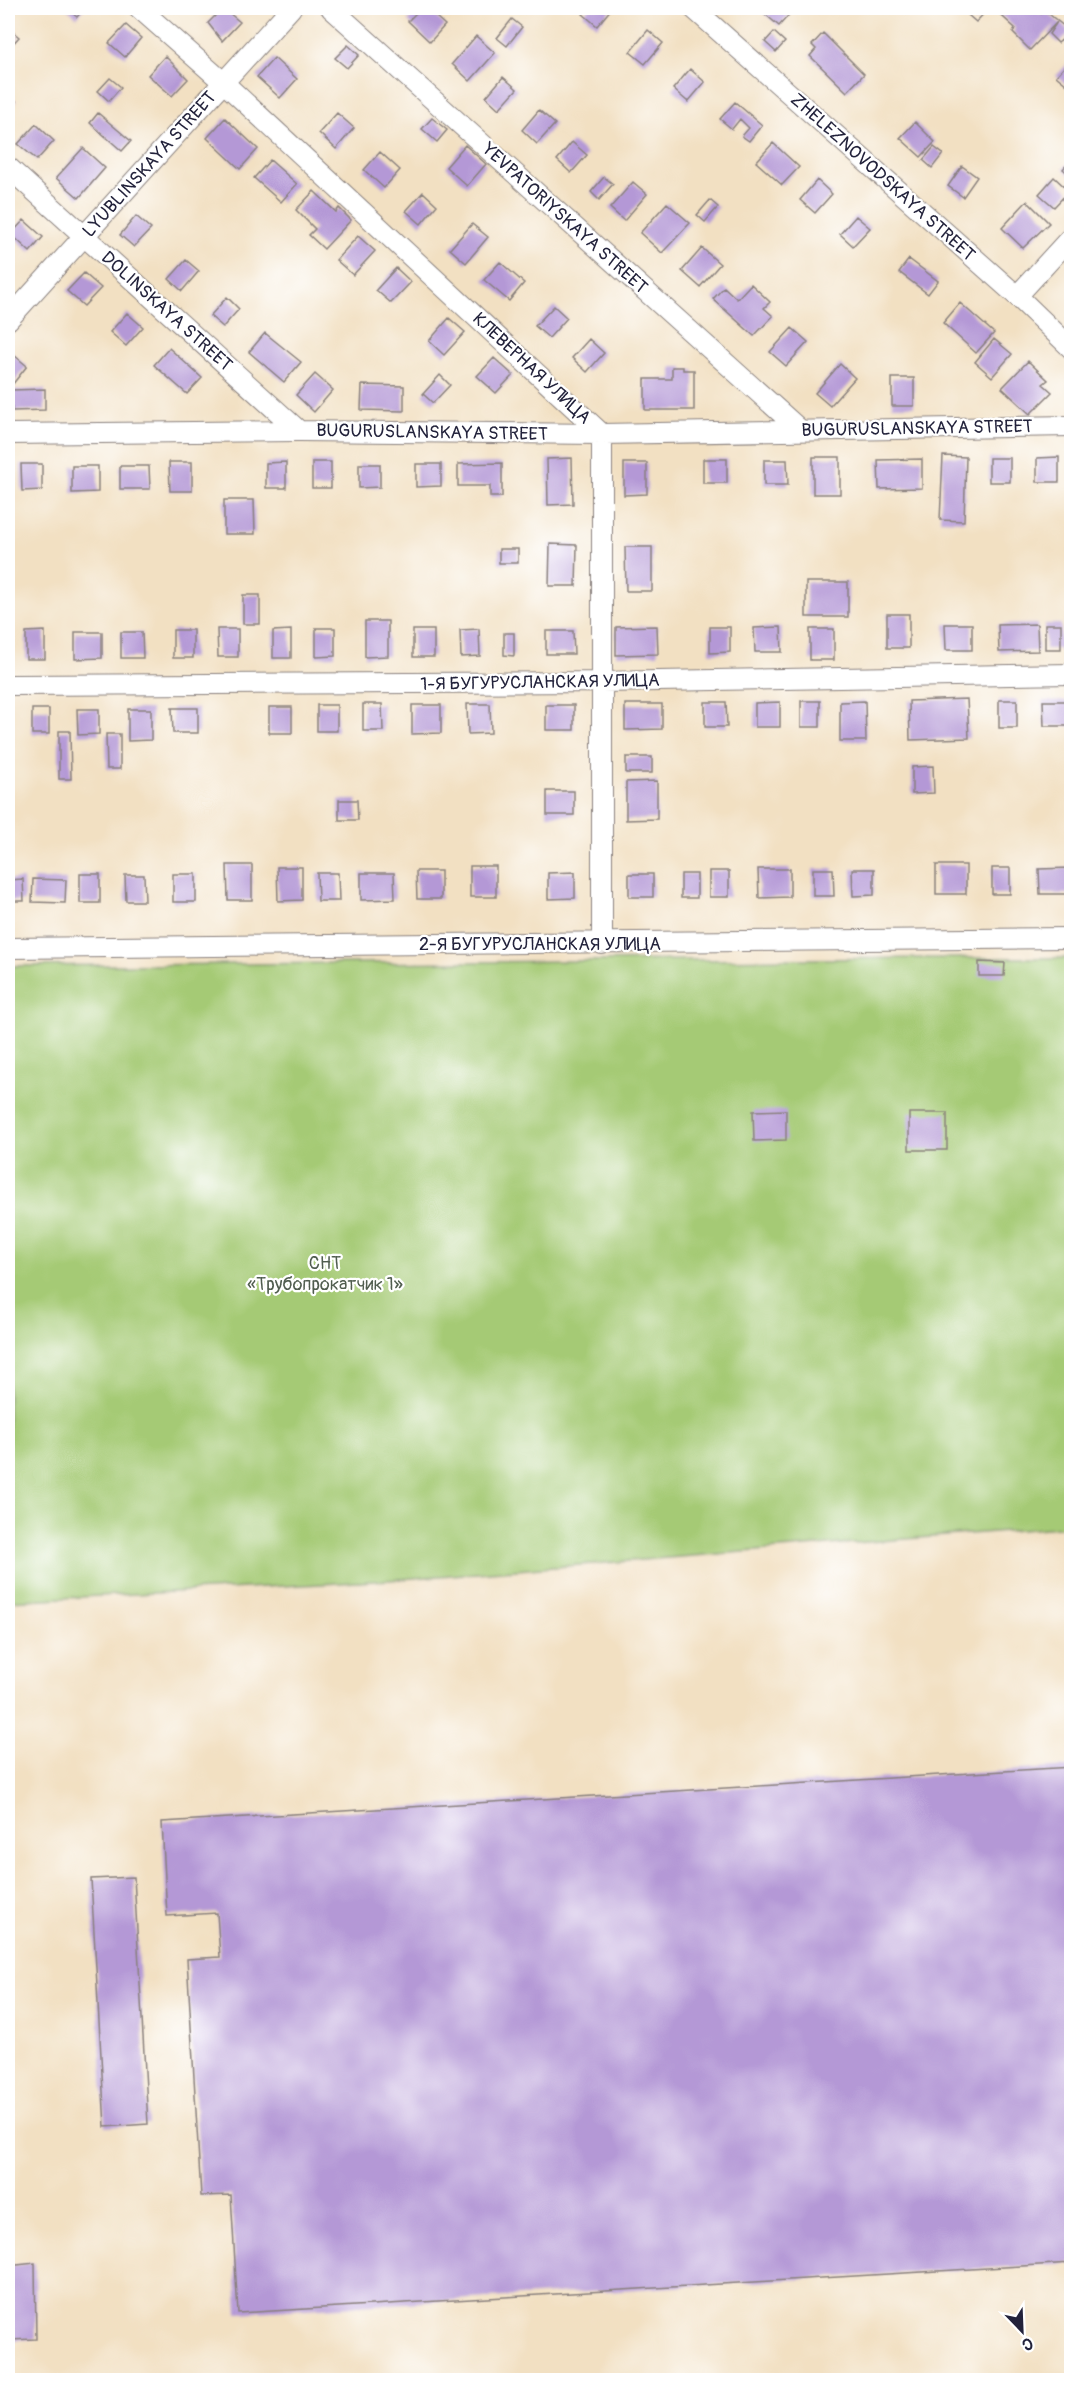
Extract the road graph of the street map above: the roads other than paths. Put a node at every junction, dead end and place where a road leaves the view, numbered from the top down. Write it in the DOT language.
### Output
graph roads {
  1 [pos="139,8"];
  2 [pos="291,8"];
  3 [pos="331,8"];
  4 [pos="693,8"];
  5 [pos="224,81"];
  6 [pos="8,167"];
  7 [pos="1071,236"];
  8 [pos="84,237"];
  9 [pos="1017,296"];
  10 [pos="8,320"];
  11 [pos="1071,348"];
  12 [pos="1071,426"];
  13 [pos="799,429"];
  14 [pos="299,431"];
  15 [pos="8,434"];
  16 [pos="602,434"];
  17 [pos="1071,674"];
  18 [pos="602,682"];
  19 [pos="8,685"];
  20 [pos="1071,938"];
  21 [pos="602,944"];
  22 [pos="8,948"];
  1 -- 5 [label="street, КЛЕВЕРНАЯ УЛИЦА"];
  2 -- 5 [label="street, LYUBLINSKAYA STREET"];
  3 -- 13 [label="street, YEVPATORIYSKAYA STREET"];
  4 -- 9 [label="street, ZHELEZNOVODSKAYA STREET"];
  5 -- 8 [label="street, LYUBLINSKAYA STREET"];
  5 -- 16 [label="street, КЛЕВЕРНАЯ УЛИЦА"];
  6 -- 8 [label="street, DOLINSKAYA STREET"];
  7 -- 9 [label="street"];
  8 -- 10 [label="street, LYUBLINSKAYA STREET"];
  8 -- 14 [label="street, DOLINSKAYA STREET"];
  9 -- 11 [label="street, ZHELEZNOVODSKAYA STREET"];
  12 -- 13 [label="street, BUGURUSLANSKAYA STREET"];
  13 -- 16 [label="street, BUGURUSLANSKAYA STREET"];
  14 -- 15 [label="street, BUGURUSLANSKAYA STREET"];
  14 -- 16 [label="street, BUGURUSLANSKAYA STREET"];
  16 -- 18 [label="street, КЛЕВЕРНАЯ УЛИЦА"];
  17 -- 18 [label="street, 1-Я БУГУРУСЛАНСКАЯ УЛИЦА"];
  18 -- 19 [label="street, 1-Я БУГУРУСЛАНСКАЯ УЛИЦА"];
  18 -- 21 [label="street, КЛЕВЕРНАЯ УЛИЦА"];
  20 -- 21 [label="street, 2-Я БУГУРУСЛАНСКАЯ УЛИЦА"];
  21 -- 22 [label="street, 2-Я БУГУРУСЛАНСКАЯ УЛИЦА"];
}
